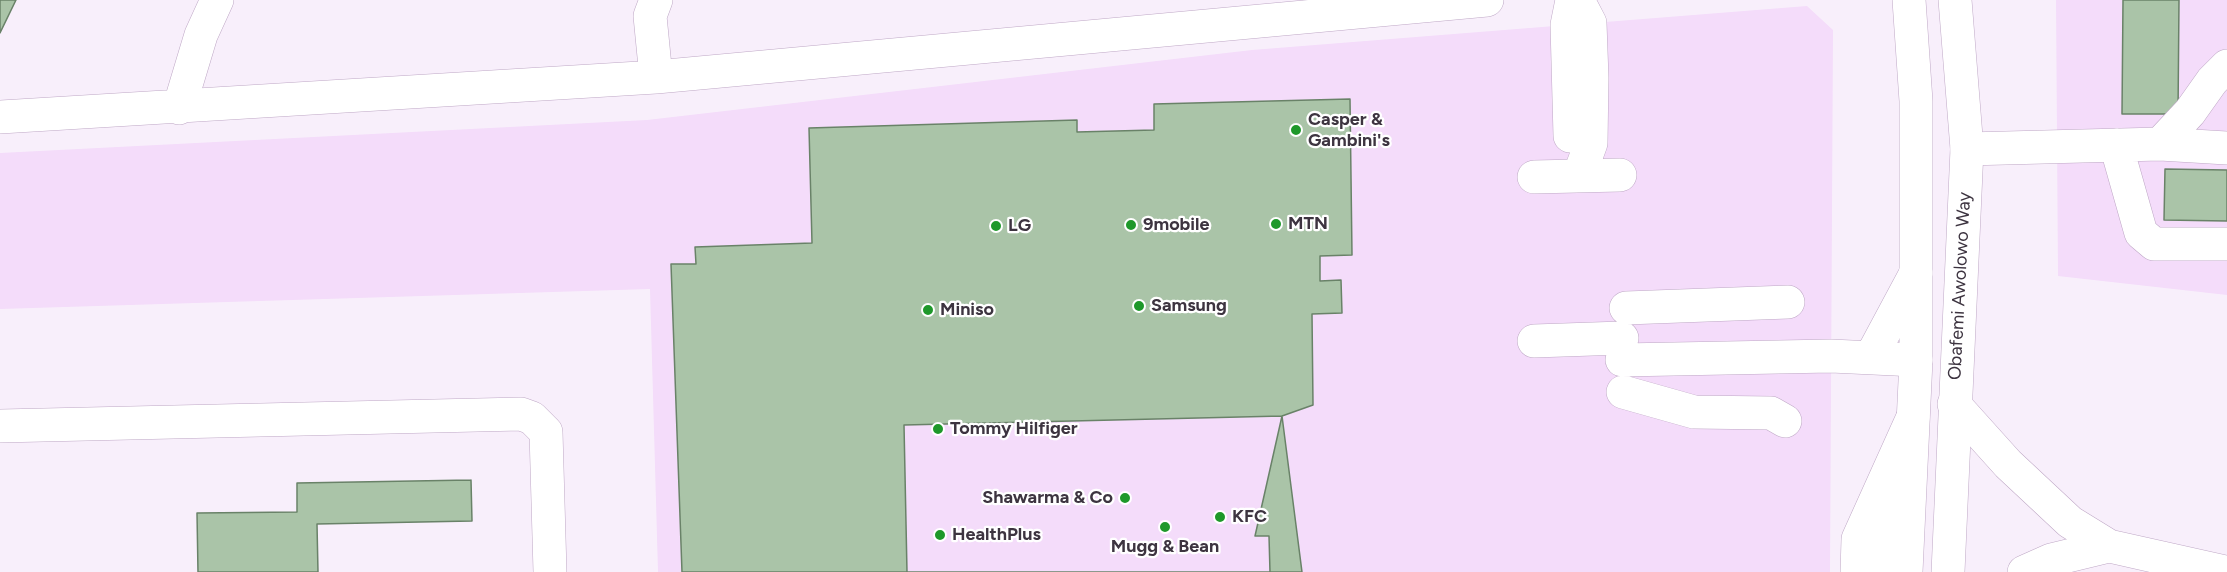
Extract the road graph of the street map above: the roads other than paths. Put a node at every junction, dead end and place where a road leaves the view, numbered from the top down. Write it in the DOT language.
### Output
graph roads {
  1 [pos="217,0"];
  2 [pos="656,0"];
  3 [pos="1487,0"];
  4 [pos="1572,0"];
  5 [pos="1578,0"];
  6 [pos="1909,0"];
  7 [pos="1955,0"];
  8 [pos="2227,66"];
  9 [pos="656,77"];
  10 [pos="179,108"];
  11 [pos="0,117"];
  12 [pos="2160,144"];
  13 [pos="2116,145"];
  14 [pos="2227,148"];
  15 [pos="1966,149"];
  16 [pos="1620,175"];
  17 [pos="1579,176"];
  18 [pos="1534,177"];
  19 [pos="2227,244"];
  20 [pos="1916,273"];
  21 [pos="1788,302"];
  22 [pos="1534,341"];
  23 [pos="1623,350"];
  24 [pos="1871,357"];
  25 [pos="1916,360"];
  26 [pos="1954,404"];
  27 [pos="1914,416"];
  28 [pos="1785,421"];
  29 [pos="0,426"];
  30 [pos="1909,497"];
  31 [pos="2109,546"];
  32 [pos="2170,565"];
  33 [pos="550,572"];
  34 [pos="1857,572"];
  35 [pos="1883,572"];
  36 [pos="1906,572"];
  37 [pos="1948,572"];
  38 [pos="2024,572"];
  39 [pos="2225,572"];
  1 -- 10 [label="street"];
  2 -- 9 [label="street"];
  3 -- 9 [label="street"];
  4 -- 17 [label="street"];
  5 -- 17 [label="street"];
  6 -- 20 [label="street"];
  7 -- 15 [label="street, Obafemi Awolowo Way"];
  8 -- 12 [label="street"];
  9 -- 10 [label="street"];
  10 -- 11 [label="street"];
  12 -- 13 [label="street"];
  12 -- 14 [label="street"];
  13 -- 15 [label="street"];
  13 -- 19 [label="street"];
  15 -- 26 [label="street, Obafemi Awolowo Way"];
  16 -- 17 [label="street"];
  17 -- 18 [label="street"];
  20 -- 24 [label="street"];
  20 -- 25 [label="street"];
  21 -- 23 [label="street"];
  22 -- 23 [label="street"];
  23 -- 24 [label="street"];
  23 -- 28 [label="street"];
  24 -- 25 [label="street"];
  25 -- 27 [label="street"];
  26 -- 31 [label="street"];
  26 -- 37 [label="street, Obafemi Awolowo Way"];
  27 -- 30 [label="street"];
  27 -- 34 [label="street"];
  29 -- 33 [label="street"];
  30 -- 35 [label="street"];
  30 -- 36 [label="street"];
  31 -- 32 [label="street"];
  31 -- 38 [label="street"];
  32 -- 39 [label="street"];
}
